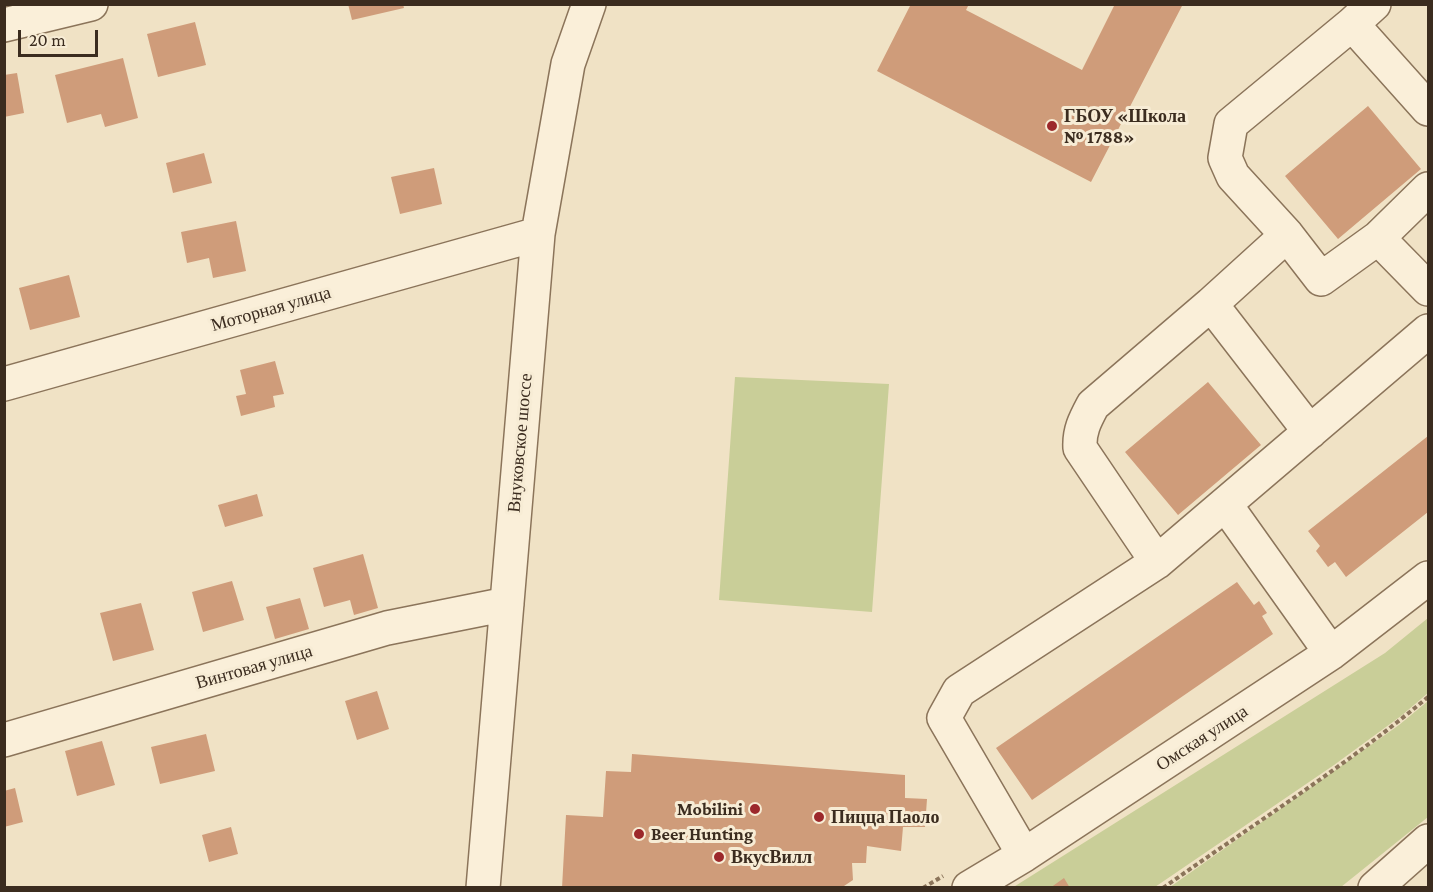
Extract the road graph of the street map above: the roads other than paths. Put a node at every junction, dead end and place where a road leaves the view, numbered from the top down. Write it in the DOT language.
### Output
graph roads {
  1 [pos="92,4"];
  2 [pos="589,4"];
  3 [pos="1363,14"];
  4 [pos="4,25"];
  5 [pos="1428,109"];
  6 [pos="1428,189"];
  7 [pos="538,234"];
  8 [pos="1287,235"];
  9 [pos="1378,238"];
  10 [pos="1428,289"];
  11 [pos="1211,304"];
  12 [pos="1428,331"];
  13 [pos="4,384"];
  14 [pos="1310,432"];
  15 [pos="1225,504"];
  16 [pos="1157,562"];
  17 [pos="1428,578"];
  18 [pos="507,604"];
  19 [pos="1331,653"];
  20 [pos="4,740"];
  21 [pos="1428,841"];
  22 [pos="1024,855"];
  23 [pos="483,888"];
  24 [pos="969,888"];
  25 [pos="1375,888"];
  1 -- 4 [label="street"];
  2 -- 7 [label="street, Внуковское шоссе"];
  3 -- 5 [label="street"];
  3 -- 8 [label="street"];
  6 -- 9 [label="street"];
  7 -- 13 [label="street, Моторная улица"];
  7 -- 18 [label="street, Внуковское шоссе"];
  8 -- 9 [label="street"];
  8 -- 11 [label="street"];
  9 -- 10 [label="street"];
  11 -- 14 [label="street"];
  11 -- 16 [label="street"];
  12 -- 14 [label="street"];
  14 -- 15 [label="street"];
  15 -- 16 [label="street"];
  15 -- 19 [label="street"];
  16 -- 22 [label="street"];
  17 -- 19 [label="street, Омская улица"];
  18 -- 20 [label="street, Винтовая улица"];
  18 -- 23 [label="street, Внуковское шоссе"];
  19 -- 22 [label="street, Омская улица"];
  21 -- 25 [label="street"];
  22 -- 24 [label="street, Омская улица"];
}
